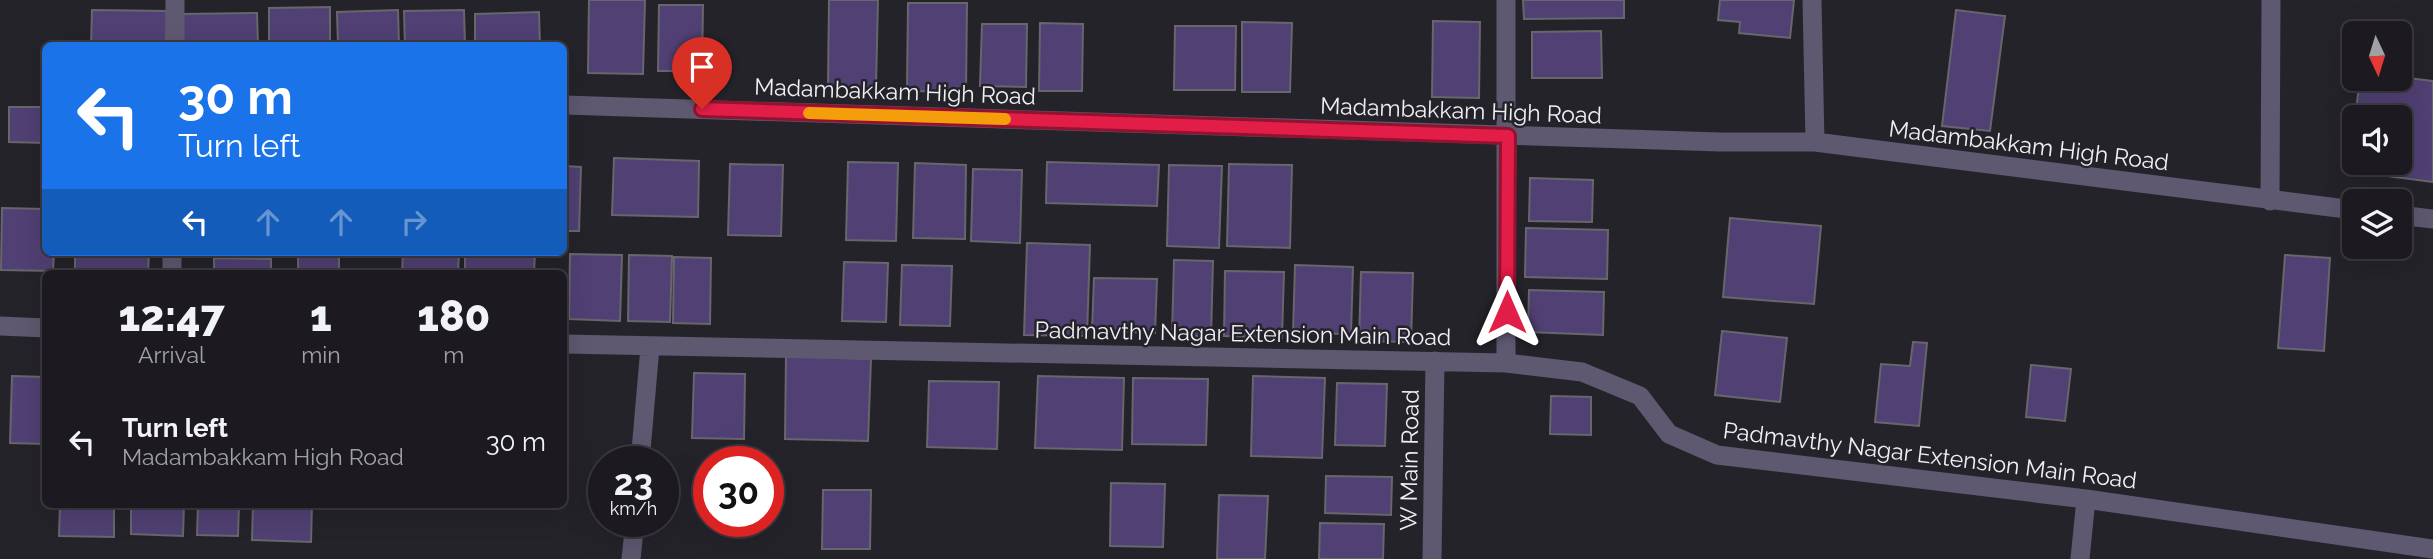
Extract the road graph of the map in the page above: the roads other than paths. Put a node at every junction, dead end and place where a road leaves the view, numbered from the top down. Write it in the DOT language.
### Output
graph roads {
  1 [pos="175,0"];
  2 [pos="1506,0"];
  3 [pos="1812,0"];
  4 [pos="2271,0"];
  5 [pos="175,42"];
  6 [pos="567,105"];
  7 [pos="1508,136"];
  8 [pos="1815,142"];
  9 [pos="2270,201"];
  10 [pos="2342,209"];
  11 [pos="2412,217"];
  12 [pos="2433,219"];
  13 [pos="0,326"];
  14 [pos="42,328"];
  15 [pos="567,344"];
  16 [pos="650,346"];
  17 [pos="1435,361"];
  18 [pos="1507,363"];
  19 [pos="641,446"];
  20 [pos="2086,499"];
  21 [pos="633,537"];
  22 [pos="2433,549"];
  23 [pos="631,559"];
  24 [pos="1432,559"];
  25 [pos="2080,559"];
  1 -- 5 [label="street"];
  2 -- 7 [label="street"];
  3 -- 8 [label="street"];
  4 -- 9 [label="street"];
  6 -- 7 [label="street, Madambakkam High Road"];
  7 -- 8 [label="street, Madambakkam High Road"];
  7 -- 18 [label="street"];
  8 -- 9 [label="street, Madambakkam High Road"];
  9 -- 10 [label="street, Madambakkam High Road"];
  11 -- 12 [label="street"];
  13 -- 14 [label="street"];
  15 -- 16 [label="street, Padmavthy Nagar Extension Main Road"];
  16 -- 17 [label="street, Padmavthy Nagar Extension Main Road"];
  16 -- 19 [label="street"];
  17 -- 18 [label="street, Padmavthy Nagar Extension Main Road"];
  17 -- 24 [label="street, W Main Road"];
  18 -- 20 [label="street, Padmavthy Nagar Extension Main Road"];
  20 -- 22 [label="street, Padmavthy Nagar Extension Main Road"];
  20 -- 25 [label="street"];
  21 -- 23 [label="street"];
}
